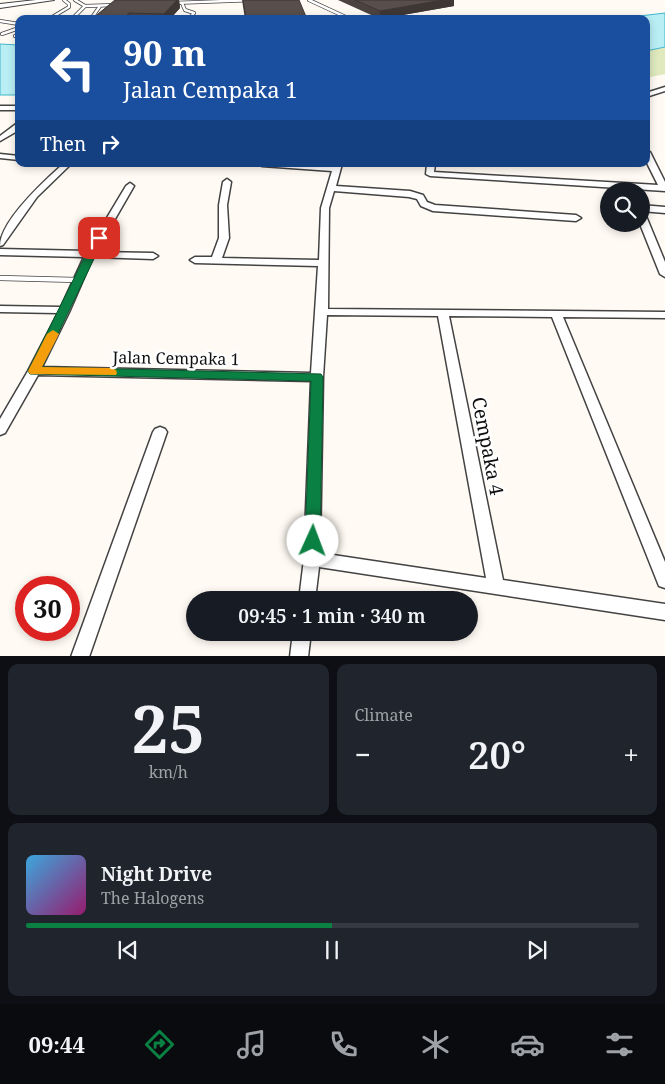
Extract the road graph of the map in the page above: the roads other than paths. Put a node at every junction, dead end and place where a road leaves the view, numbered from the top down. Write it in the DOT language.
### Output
graph roads {
  1 [pos="36,0"];
  2 [pos="51,0"];
  3 [pos="64,0"];
  4 [pos="75,0"];
  5 [pos="255,0"];
  6 [pos="309,0"];
  7 [pos="164,3"];
  8 [pos="182,3"];
  9 [pos="0,5"];
  10 [pos="118,5"];
  11 [pos="85,6"];
  12 [pos="100,6"];
  13 [pos="56,15"];
  14 [pos="76,15"];
  15 [pos="94,15"];
  16 [pos="192,15"];
  17 [pos="341,15"];
  18 [pos="0,21"];
  19 [pos="15,23"];
  20 [pos="15,29"];
  21 [pos="2,34"];
  22 [pos="664,90"];
  23 [pos="650,94"];
  24 [pos="0,108"];
  25 [pos="15,108"];
  26 [pos="15,129"];
  27 [pos="0,139"];
  28 [pos="0,156"];
  29 [pos="15,158"];
  30 [pos="650,160"];
  31 [pos="64,167"];
  32 [pos="280,167"];
  33 [pos="431,167"];
  34 [pos="334,176"];
  35 [pos="228,182"];
  36 [pos="130,186"];
  37 [pos="600,186"];
  38 [pos="650,188"];
  39 [pos="665,188"];
  40 [pos="650,209"];
  41 [pos="665,210"];
  42 [pos="576,218"];
  43 [pos="648,232"];
  44 [pos="0,243"];
  45 [pos="0,252"];
  46 [pos="90,254"];
  47 [pos="152,256"];
  48 [pos="195,260"];
  49 [pos="216,260"];
  50 [pos="323,263"];
  51 [pos="665,274"];
  52 [pos="0,278"];
  53 [pos="77,280"];
  54 [pos="0,309"];
  55 [pos="65,310"];
  56 [pos="322,312"];
  57 [pos="443,314"];
  58 [pos="557,315"];
  59 [pos="665,315"];
  60 [pos="34,371"];
  61 [pos="317,377"];
  62 [pos="0,430"];
  63 [pos="160,432"];
  64 [pos="312,559"];
  65 [pos="665,581"];
  66 [pos="496,586"];
  67 [pos="308,591"];
  68 [pos="665,612"];
  69 [pos="301,641"];
  70 [pos="80,656"];
  71 [pos="299,656"];
  1 -- 9 [label="street"];
  2 -- 9 [label="street"];
  3 -- 13 [label="lane"];
  4 -- 11 [label="lane"];
  5 -- 8 [label="lane"];
  6 -- 17 [label="lane"];
  7 -- 8 [label="lane"];
  8 -- 16 [label="lane"];
  10 -- 12 [label="lane"];
  11 -- 12 [label="lane"];
  11 -- 14 [label="lane"];
  12 -- 15 [label="lane"];
  18 -- 19 [label="lane"];
  20 -- 21 [label="lane"];
  22 -- 23 [label="street"];
  24 -- 25 [label="street"];
  26 -- 27 [label="street"];
  28 -- 29 [label="street"];
  30 -- 39 [label="street"];
  31 -- 44 [label="street"];
  32 -- 34 [label="street"];
  33 -- 37 [label="street"];
  34 -- 42 [label="street"];
  34 -- 50 [label="street"];
  35 -- 49 [label="street"];
  36 -- 46 [label="street"];
  38 -- 39 [label="street"];
  40 -- 41 [label="street"];
  43 -- 51 [label="street"];
  45 -- 46 [label="street"];
  46 -- 47 [label="street"];
  46 -- 53 [label="street"];
  48 -- 49 [label="street"];
  49 -- 50 [label="street"];
  50 -- 56 [label="street"];
  52 -- 53 [label="lane"];
  53 -- 55 [label="street"];
  54 -- 55 [label="street"];
  55 -- 60 [label="street"];
  56 -- 57 [label="street"];
  56 -- 61 [label="street"];
  57 -- 58 [label="street"];
  57 -- 66 [label="street, Cempaka 4"];
  58 -- 59 [label="street"];
  58 -- 65 [label="street"];
  60 -- 61 [label="street, Jalan Cempaka 1"];
  60 -- 62 [label="street"];
  61 -- 64 [label="street"];
  63 -- 70 [label="street"];
  64 -- 66 [label="street"];
  64 -- 67 [label="street"];
  66 -- 68 [label="street"];
  69 -- 71 [label="street"];
}
